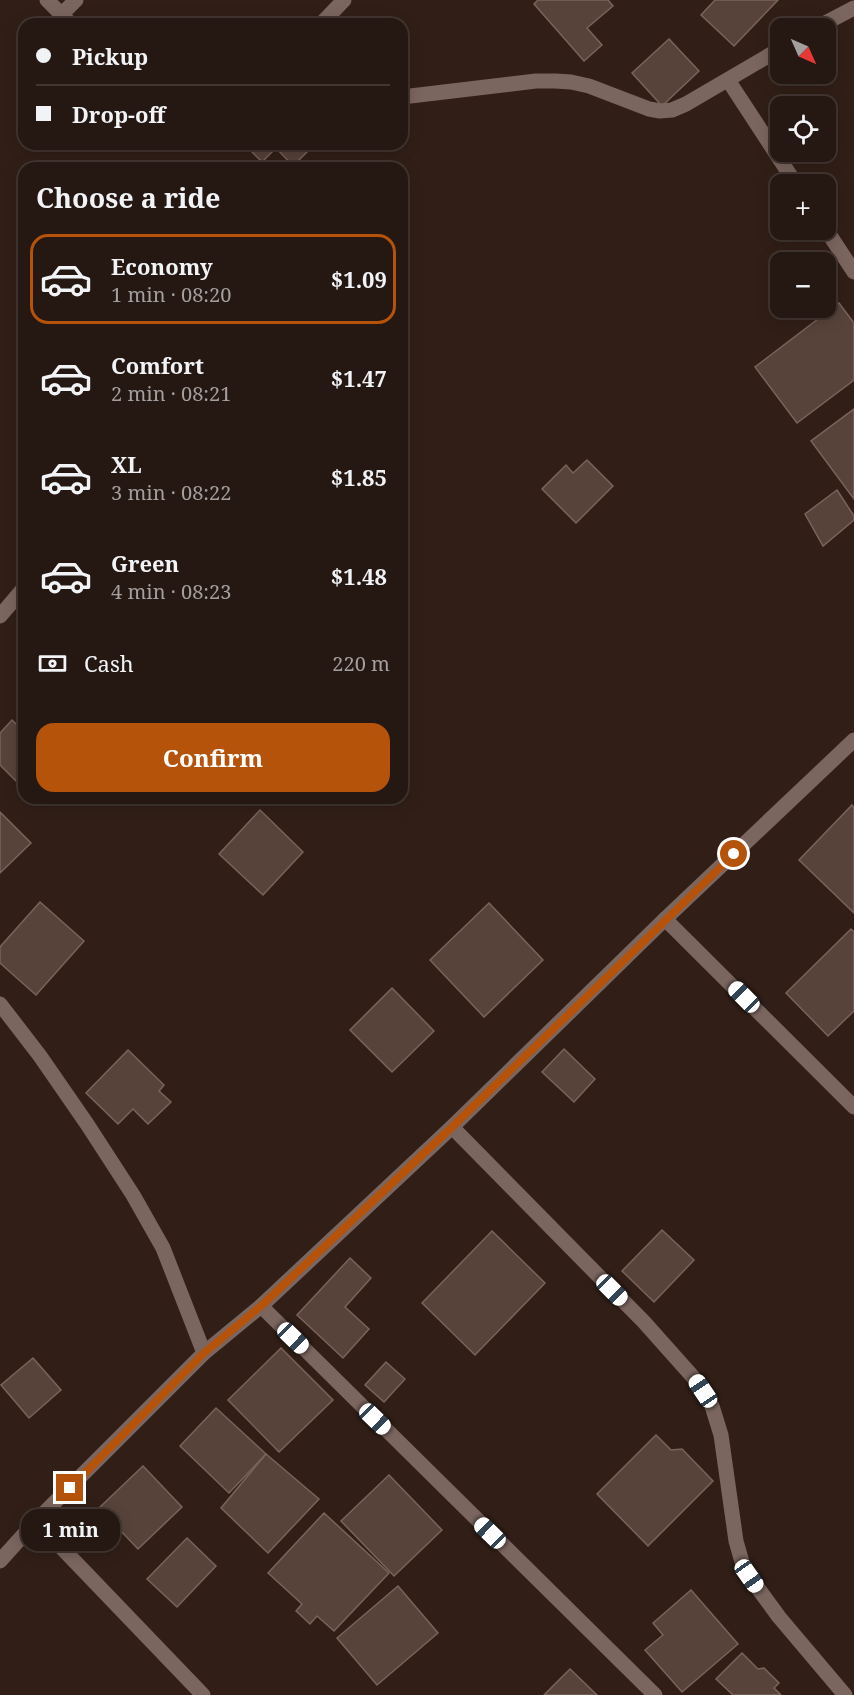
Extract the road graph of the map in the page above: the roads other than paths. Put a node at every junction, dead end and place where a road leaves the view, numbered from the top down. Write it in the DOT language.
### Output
graph roads {
  1 [pos="47,0"];
  2 [pos="76,0"];
  3 [pos="344,0"];
  4 [pos="854,8"];
  5 [pos="65,18"];
  6 [pos="67,18"];
  7 [pos="327,18"];
  8 [pos="835,18"];
  9 [pos="770,55"];
  10 [pos="728,80"];
  11 [pos="408,96"];
  12 [pos="789,174"];
  13 [pos="833,240"];
  14 [pos="854,272"];
  15 [pos="18,595"];
  16 [pos="0,616"];
  17 [pos="854,740"];
  18 [pos="665,919"];
  19 [pos="0,1004"];
  20 [pos="854,1107"];
  21 [pos="452,1127"];
  22 [pos="261,1306"];
  23 [pos="204,1353"];
  24 [pos="36,1521"];
  25 [pos="0,1561"];
  26 [pos="203,1695"];
  27 [pos="655,1695"];
  28 [pos="845,1695"];
  1 -- 5 [label="street"];
  2 -- 6 [label="street"];
  3 -- 7 [label="street"];
  4 -- 8 [label="street"];
  9 -- 10 [label="street"];
  10 -- 11 [label="street"];
  10 -- 12 [label="street"];
  13 -- 14 [label="street"];
  15 -- 16 [label="street"];
  17 -- 18 [label="street"];
  18 -- 20 [label="street"];
  18 -- 21 [label="street"];
  19 -- 23 [label="street"];
  21 -- 22 [label="street"];
  21 -- 28 [label="street"];
  22 -- 23 [label="street"];
  22 -- 27 [label="street"];
  23 -- 24 [label="street"];
  24 -- 25 [label="street"];
  24 -- 26 [label="street"];
}
